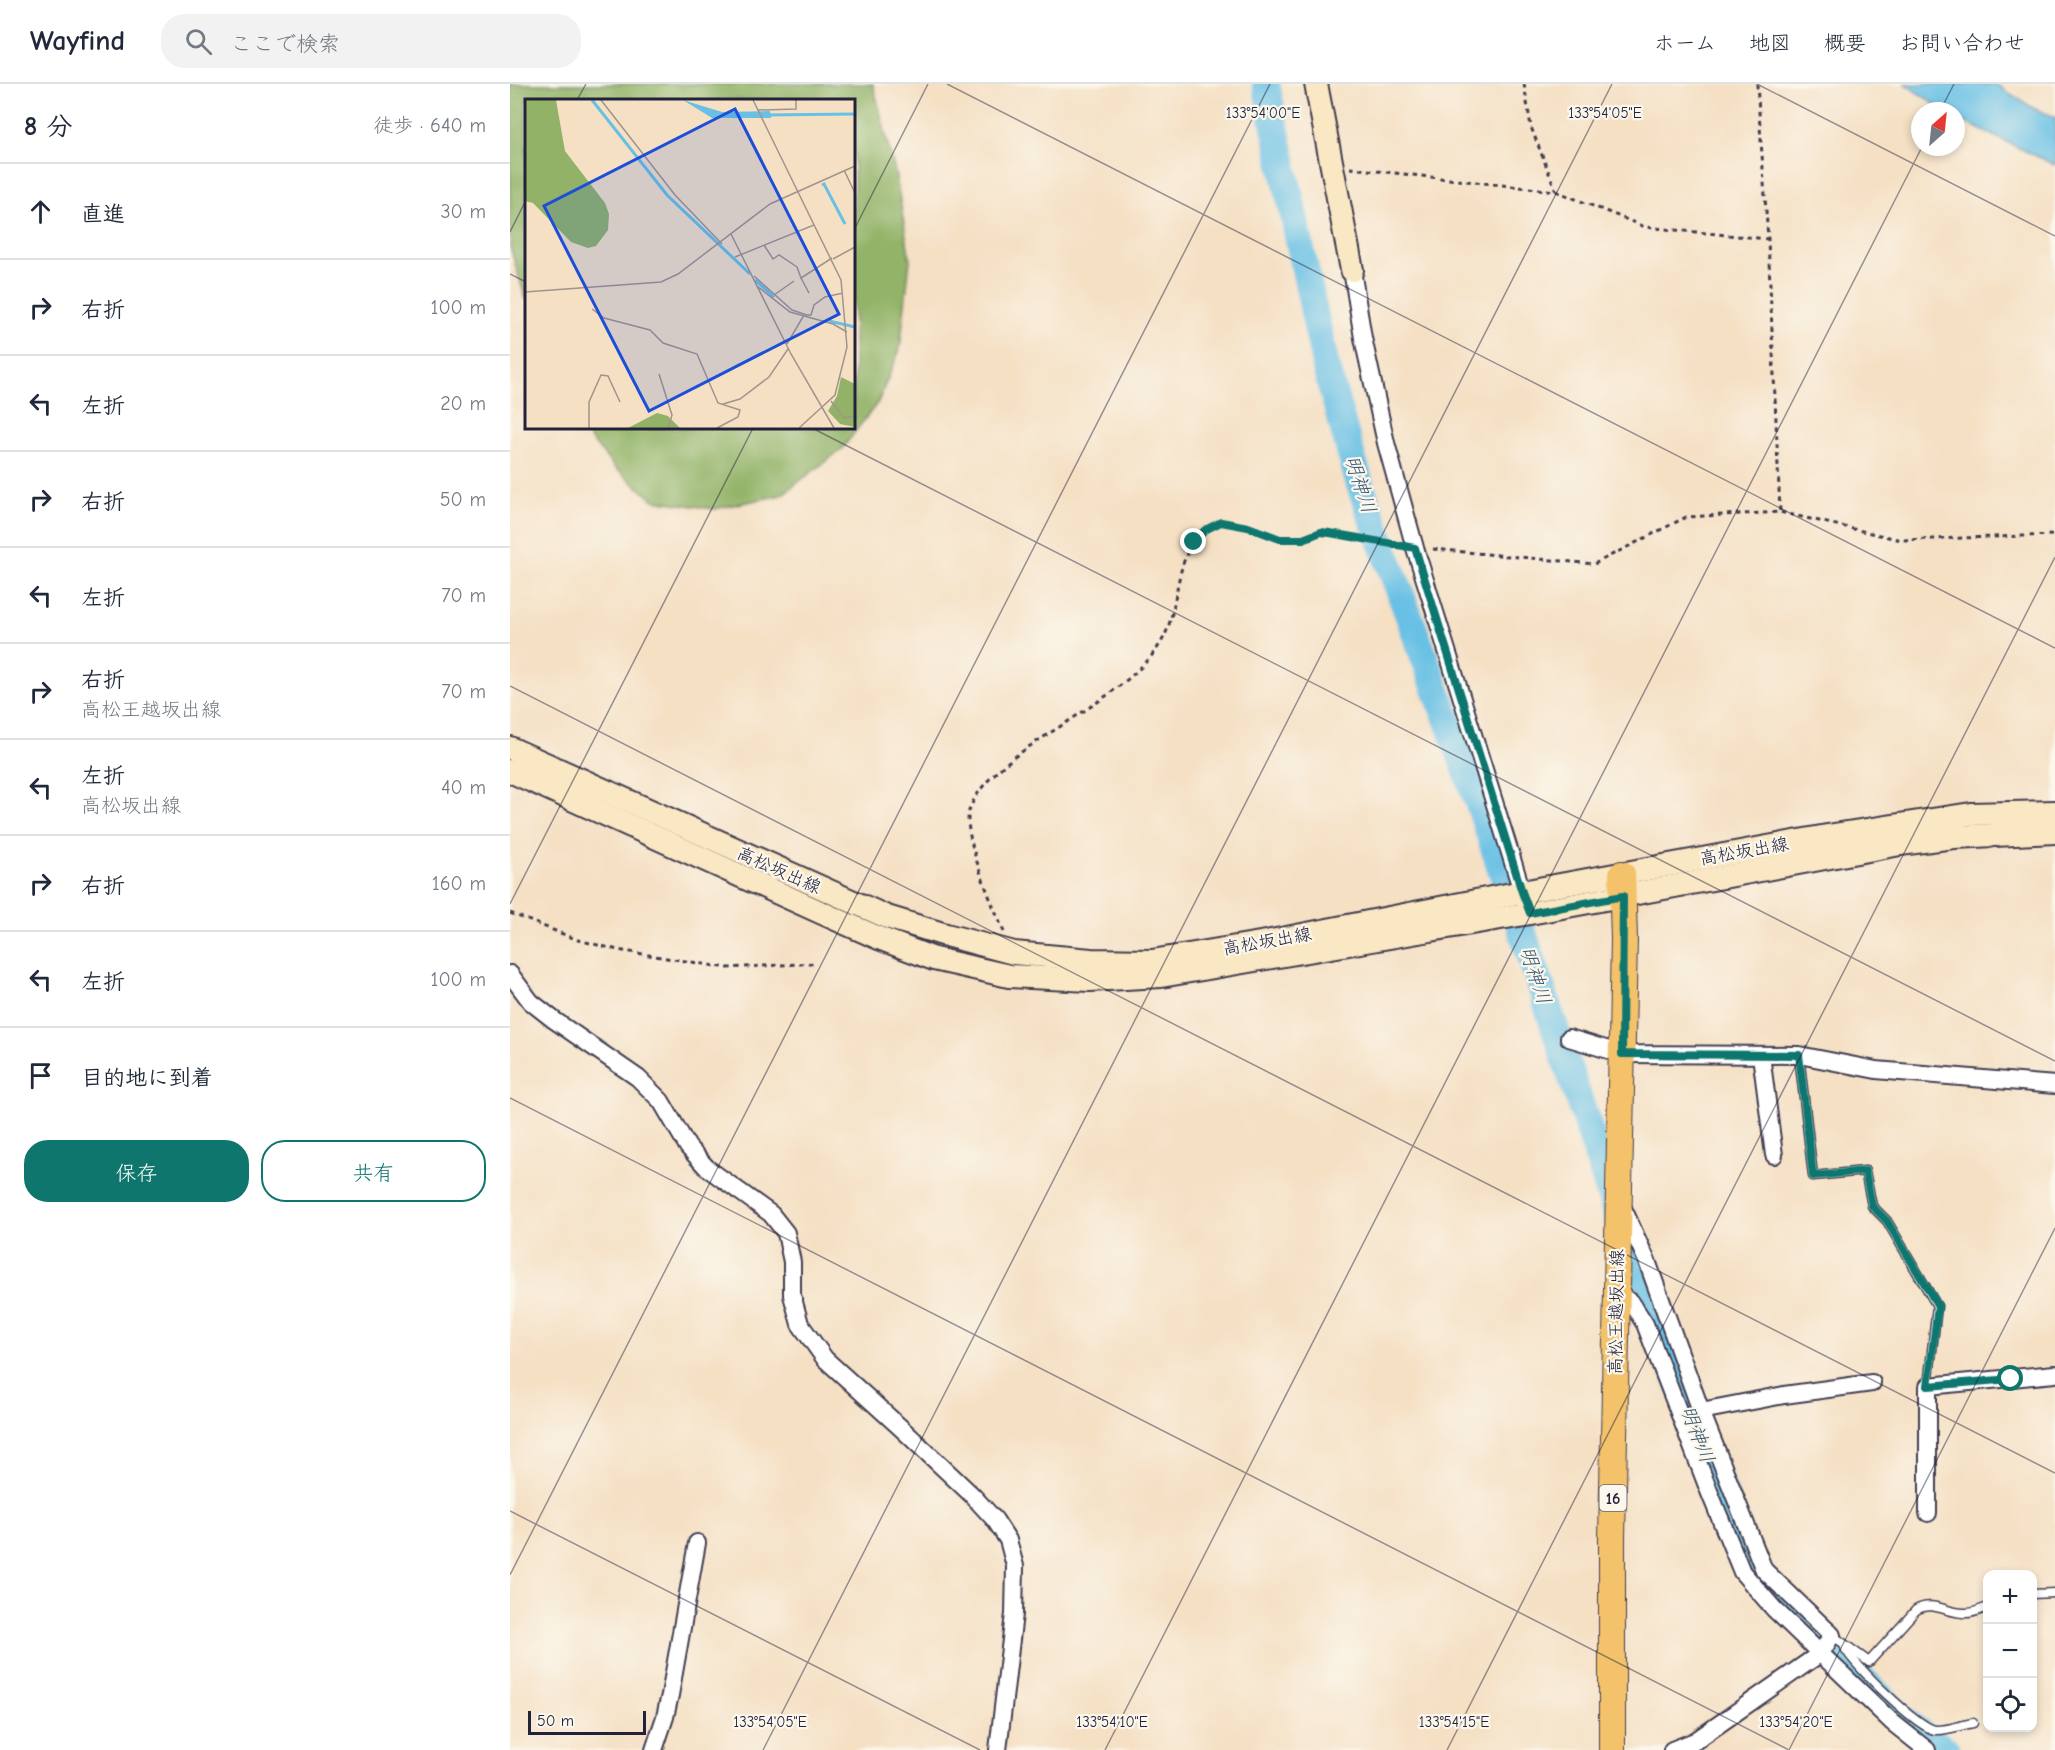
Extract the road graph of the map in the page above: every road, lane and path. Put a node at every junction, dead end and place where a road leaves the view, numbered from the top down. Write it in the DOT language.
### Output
graph roads {
  1 [pos="1316,84"];
  2 [pos="1524,84"];
  3 [pos="1757,84"];
  4 [pos="1332,166"];
  5 [pos="1556,190"];
  6 [pos="1768,239"];
  7 [pos="1352,270"];
  8 [pos="1780,512"];
  9 [pos="2055,535"];
  10 [pos="1415,548"];
  11 [pos="510,748"];
  12 [pos="510,771"];
  13 [pos="2055,812"];
  14 [pos="2055,832"];
  15 [pos="1623,885"];
  16 [pos="1519,904"];
  17 [pos="510,914"];
  18 [pos="1014,953"];
  19 [pos="817,963"];
  20 [pos="510,974"];
  21 [pos="1569,1038"];
  22 [pos="1622,1054"];
  23 [pos="1761,1055"];
  24 [pos="1799,1055"];
  25 [pos="2055,1085"];
  26 [pos="1768,1146"];
  27 [pos="1619,1199"];
  28 [pos="1617,1294"];
  29 [pos="2055,1374"];
  30 [pos="1872,1383"];
  31 [pos="1928,1386"];
  32 [pos="1701,1411"];
  33 [pos="1928,1512"];
  34 [pos="697,1543"];
  35 [pos="2037,1593"];
  36 [pos="2055,1593"];
  37 [pos="1983,1609"];
  38 [pos="1838,1640"];
  39 [pos="1821,1652"];
  40 [pos="1972,1723"];
  41 [pos="654,1750"];
  42 [pos="998,1750"];
  43 [pos="1612,1750"];
  44 [pos="1672,1750"];
  45 [pos="1927,1750"];
  1 -- 4 [label="main road"];
  2 -- 5 [label="path"];
  3 -- 6 [label="path"];
  4 -- 5 [label="path"];
  4 -- 7 [label="main road"];
  5 -- 6 [label="path"];
  6 -- 8 [label="path"];
  7 -- 10 [label="street"];
  8 -- 9 [label="path"];
  8 -- 10 [label="path"];
  10 -- 16 [label="street"];
  10 -- 18 [label="path"];
  11 -- 18 [label="main road, 高松坂出線"];
  12 -- 16 [label="main road, 高松坂出線"];
  13 -- 15 [label="main road, 高松坂出線"];
  14 -- 15 [label="main road, 高松坂出線"];
  15 -- 16 [label="main road, 高松坂出線"];
  15 -- 22 [label="main road, 高松王越坂出線 / 16"];
  16 -- 18 [label="main road, 高松坂出線"];
  17 -- 19 [label="path"];
  20 -- 42 [label="street"];
  21 -- 22 [label="street"];
  22 -- 23 [label="street"];
  22 -- 27 [label="main road, 高松王越坂出線 / 16"];
  23 -- 24 [label="street"];
  23 -- 26 [label="street"];
  24 -- 25 [label="street"];
  24 -- 31 [label="lane"];
  27 -- 28 [label="main road, 高松王越坂出線 / 16"];
  27 -- 32 [label="street"];
  28 -- 39 [label="street"];
  28 -- 43 [label="main road, 高松王越坂出線 / 16"];
  29 -- 31 [label="street"];
  30 -- 32 [label="street"];
  31 -- 33 [label="street"];
  32 -- 38 [label="street"];
  34 -- 41 [label="street"];
  35 -- 36 [label="lane"];
  37 -- 38 [label="lane"];
  38 -- 39 [label="street"];
  38 -- 40 [label="lane"];
  39 -- 44 [label="street"];
  39 -- 45 [label="street"];
}
